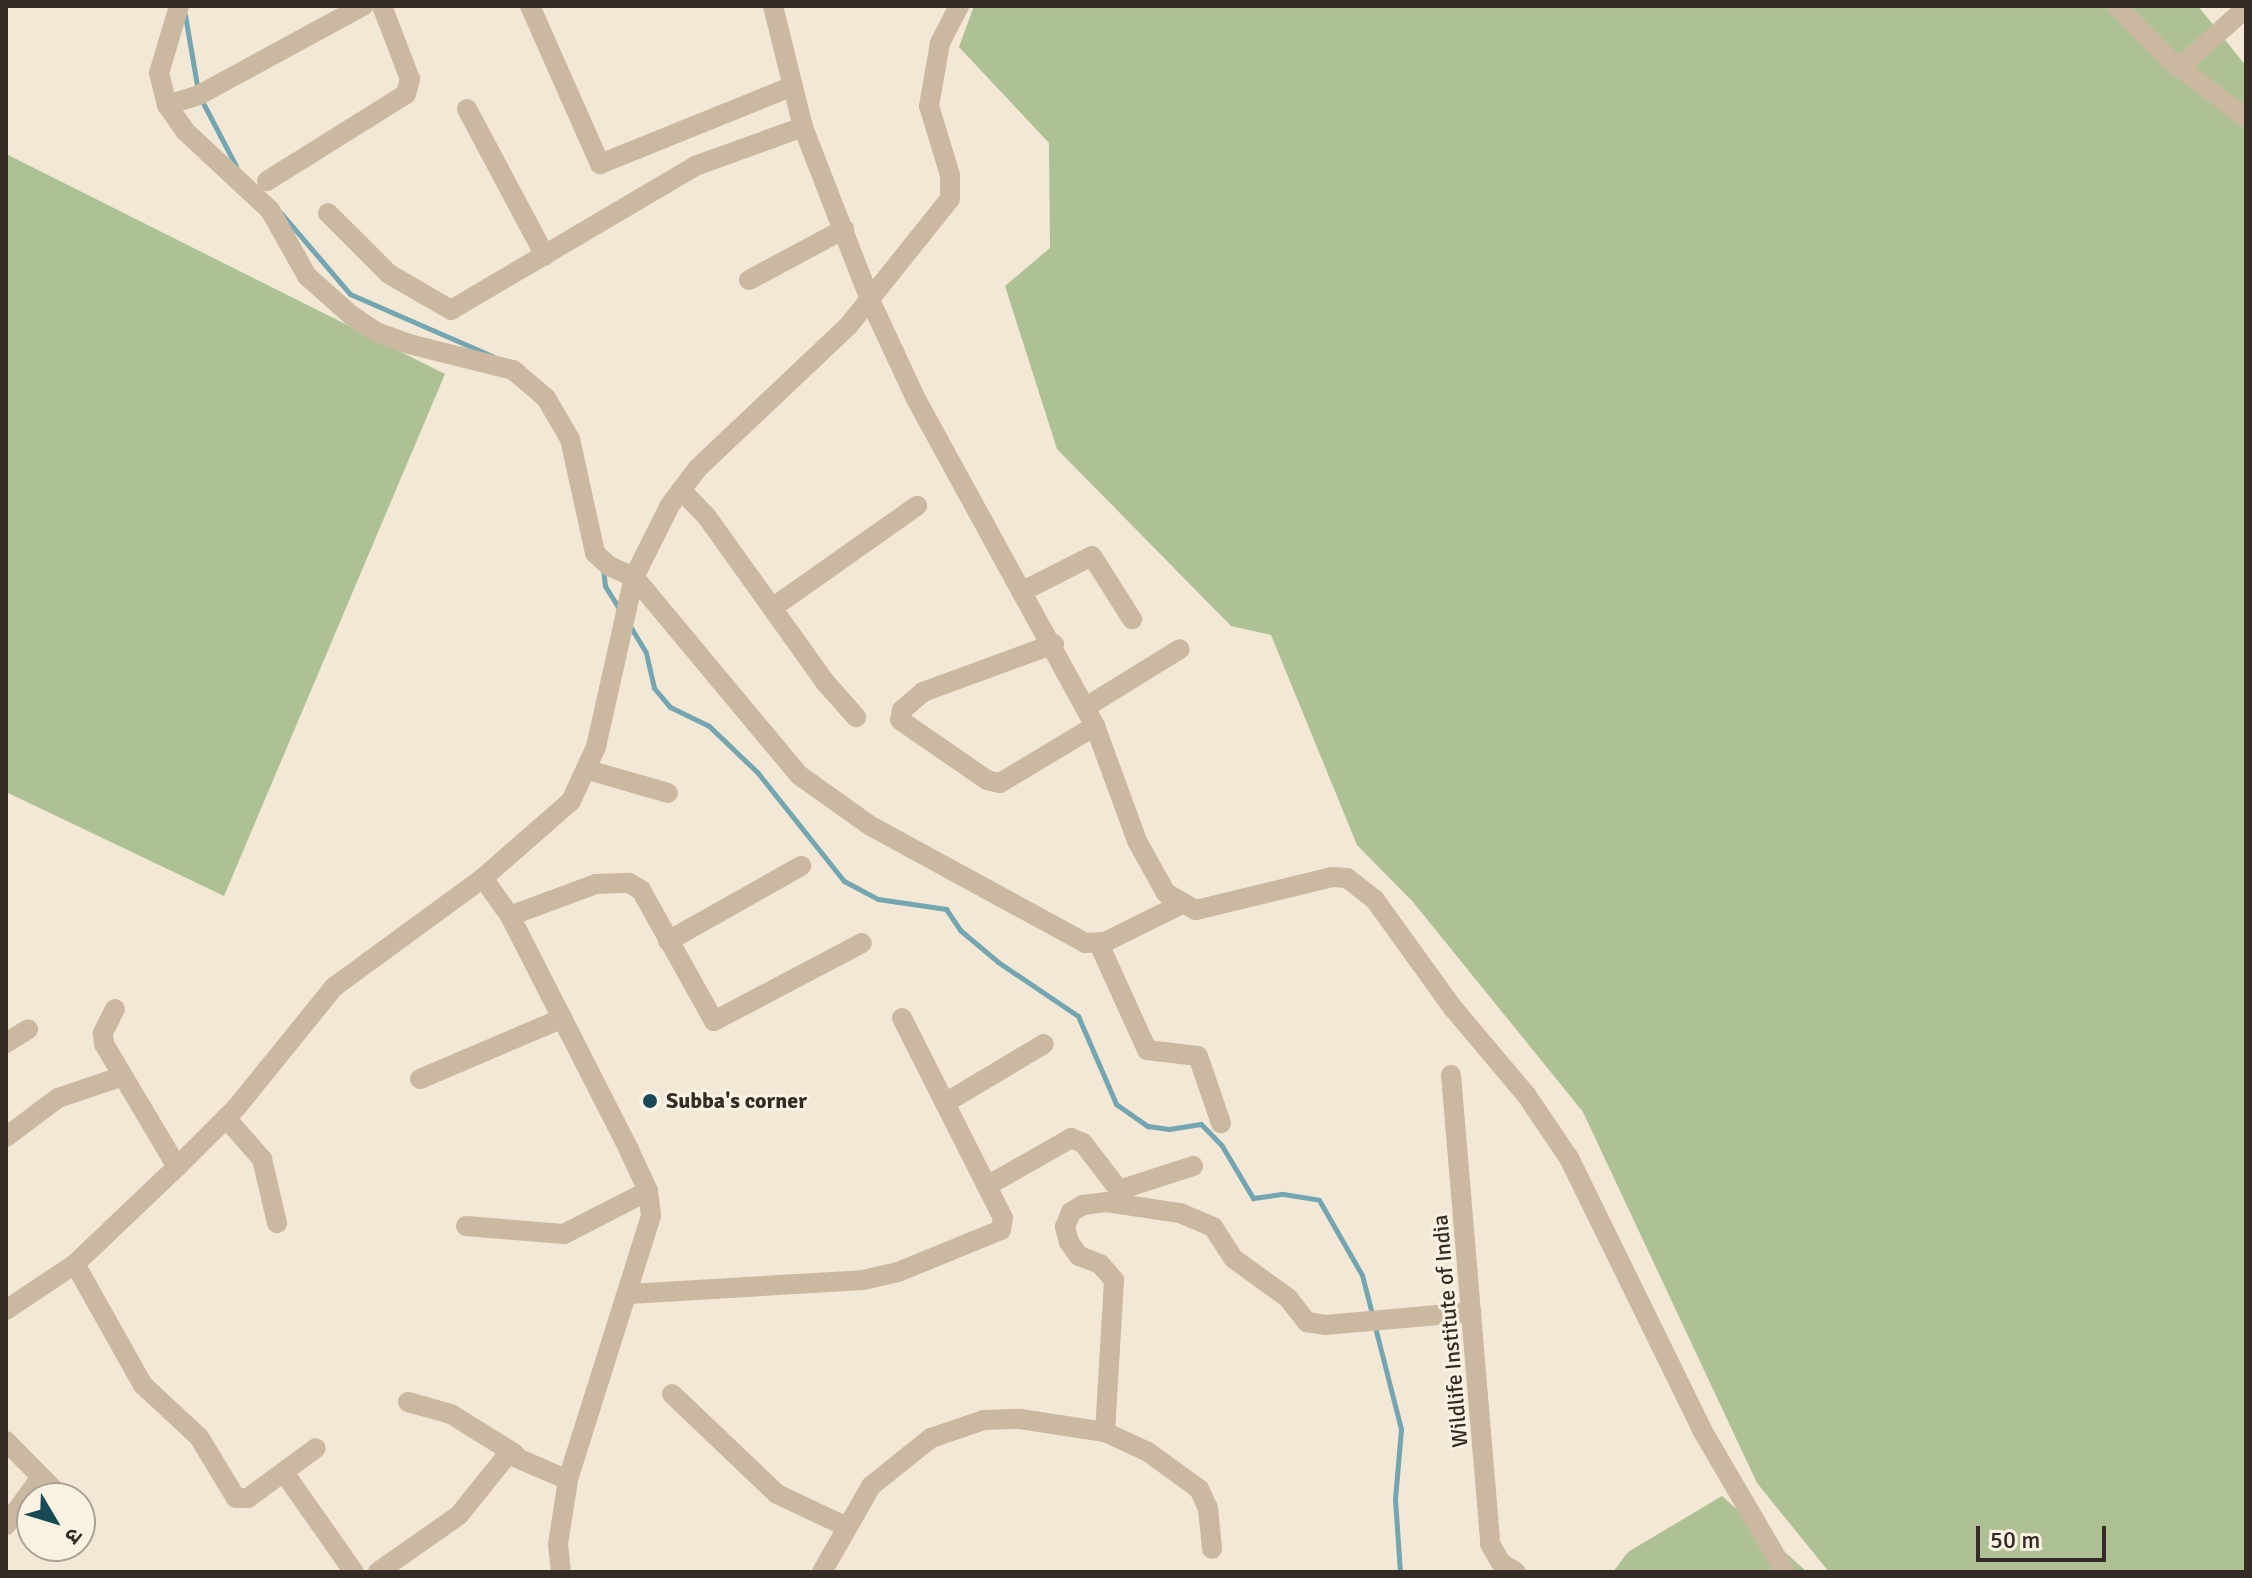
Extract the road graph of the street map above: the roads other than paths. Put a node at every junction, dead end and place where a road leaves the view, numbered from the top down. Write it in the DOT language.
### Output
graph roads {
  1 [pos="179,6"];
  2 [pos="363,6"];
  3 [pos="382,6"];
  4 [pos="530,6"];
  5 [pos="773,6"];
  6 [pos="959,6"];
  7 [pos="2117,6"];
  8 [pos="2246,8"];
  9 [pos="336,12"];
  10 [pos="2180,67"];
  11 [pos="793,86"];
  12 [pos="167,105"];
  13 [pos="467,109"];
  14 [pos="2246,118"];
  15 [pos="803,127"];
  16 [pos="267,181"];
  17 [pos="328,213"];
  18 [pos="844,229"];
  19 [pos="545,256"];
  20 [pos="749,280"];
  21 [pos="870,300"];
  22 [pos="681,490"];
  23 [pos="917,506"];
  24 [pos="634,577"];
  25 [pos="1023,591"];
  26 [pos="775,606"];
  27 [pos="1132,619"];
  28 [pos="1054,644"];
  29 [pos="1180,649"];
  30 [pos="1086,707"];
  31 [pos="856,717"];
  32 [pos="1095,726"];
  33 [pos="588,770"];
  34 [pos="668,793"];
  35 [pos="801,866"];
  36 [pos="483,878"];
  37 [pos="1180,905"];
  38 [pos="510,916"];
  39 [pos="668,941"];
  40 [pos="862,943"];
  41 [pos="1099,944"];
  42 [pos="115,1009"];
  43 [pos="563,1018"];
  44 [pos="902,1018"];
  45 [pos="28,1029"];
  46 [pos="6,1043"];
  47 [pos="1044,1044"];
  48 [pos="1451,1075"];
  49 [pos="120,1077"];
  50 [pos="420,1079"];
  51 [pos="945,1103"];
  52 [pos="226,1118"];
  53 [pos="1221,1123"];
  54 [pos="6,1137"];
  55 [pos="1193,1166"];
  56 [pos="177,1167"];
  57 [pos="987,1186"];
  58 [pos="648,1191"];
  59 [pos="277,1223"];
  60 [pos="466,1226"];
  61 [pos="75,1264"];
  62 [pos="629,1294"];
  63 [pos="6,1310"];
  64 [pos="1471,1312"];
  65 [pos="672,1394"];
  66 [pos="408,1402"];
  67 [pos="1105,1432"];
  68 [pos="6,1441"];
  69 [pos="316,1448"];
  70 [pos="515,1454"];
  71 [pos="285,1474"];
  72 [pos="41,1477"];
  73 [pos="568,1480"];
  74 [pos="46,1482"];
  75 [pos="6,1525"];
  76 [pos="845,1526"];
  77 [pos="1212,1549"];
  78 [pos="354,1572"];
  79 [pos="378,1572"];
  80 [pos="561,1572"];
  81 [pos="822,1572"];
  82 [pos="1516,1572"];
  83 [pos="1785,1572"];
  1 -- 12 [label="street"];
  2 -- 9 [label="street"];
  3 -- 16 [label="street"];
  4 -- 11 [label="street"];
  5 -- 11 [label="street"];
  6 -- 21 [label="street"];
  7 -- 10 [label="street"];
  8 -- 10 [label="street"];
  9 -- 12 [label="street"];
  10 -- 14 [label="street"];
  11 -- 15 [label="street"];
  12 -- 24 [label="street"];
  13 -- 19 [label="street"];
  15 -- 18 [label="street"];
  15 -- 19 [label="street"];
  17 -- 19 [label="street"];
  18 -- 20 [label="street"];
  18 -- 21 [label="street"];
  21 -- 22 [label="street"];
  21 -- 25 [label="street"];
  22 -- 24 [label="street"];
  22 -- 26 [label="street"];
  23 -- 26 [label="street"];
  24 -- 33 [label="street"];
  24 -- 41 [label="street"];
  25 -- 27 [label="street"];
  25 -- 28 [label="street"];
  26 -- 31 [label="street"];
  28 -- 30 [label="street"];
  28 -- 32 [label="street"];
  29 -- 30 [label="street"];
  30 -- 32 [label="street"];
  32 -- 37 [label="street"];
  33 -- 34 [label="street"];
  33 -- 36 [label="street"];
  35 -- 39 [label="street"];
  36 -- 38 [label="street"];
  36 -- 52 [label="street"];
  37 -- 41 [label="street"];
  37 -- 83 [label="street"];
  38 -- 39 [label="street"];
  38 -- 43 [label="street"];
  39 -- 40 [label="street"];
  41 -- 53 [label="street"];
  42 -- 49 [label="street"];
  43 -- 50 [label="street"];
  43 -- 58 [label="street"];
  44 -- 51 [label="street"];
  45 -- 46 [label="street"];
  47 -- 51 [label="street"];
  48 -- 64 [label="street, Wildlife Institute of India"];
  49 -- 54 [label="street"];
  49 -- 56 [label="street"];
  51 -- 57 [label="street"];
  52 -- 56 [label="street"];
  52 -- 59 [label="street"];
  55 -- 57 [label="street"];
  56 -- 61 [label="street"];
  57 -- 62 [label="street"];
  58 -- 60 [label="street"];
  58 -- 62 [label="street"];
  61 -- 63 [label="street"];
  61 -- 71 [label="street"];
  62 -- 73 [label="street"];
  64 -- 67 [label="street"];
  64 -- 82 [label="street, Wildlife Institute of India"];
  65 -- 76 [label="street"];
  66 -- 70 [label="street"];
  67 -- 76 [label="street"];
  67 -- 77 [label="street"];
  68 -- 72 [label="street"];
  69 -- 71 [label="street"];
  70 -- 73 [label="street"];
  70 -- 79 [label="street"];
  71 -- 78 [label="street"];
  72 -- 74 [label="street"];
  72 -- 75 [label="street"];
  73 -- 80 [label="street"];
  76 -- 81 [label="street"];
}
